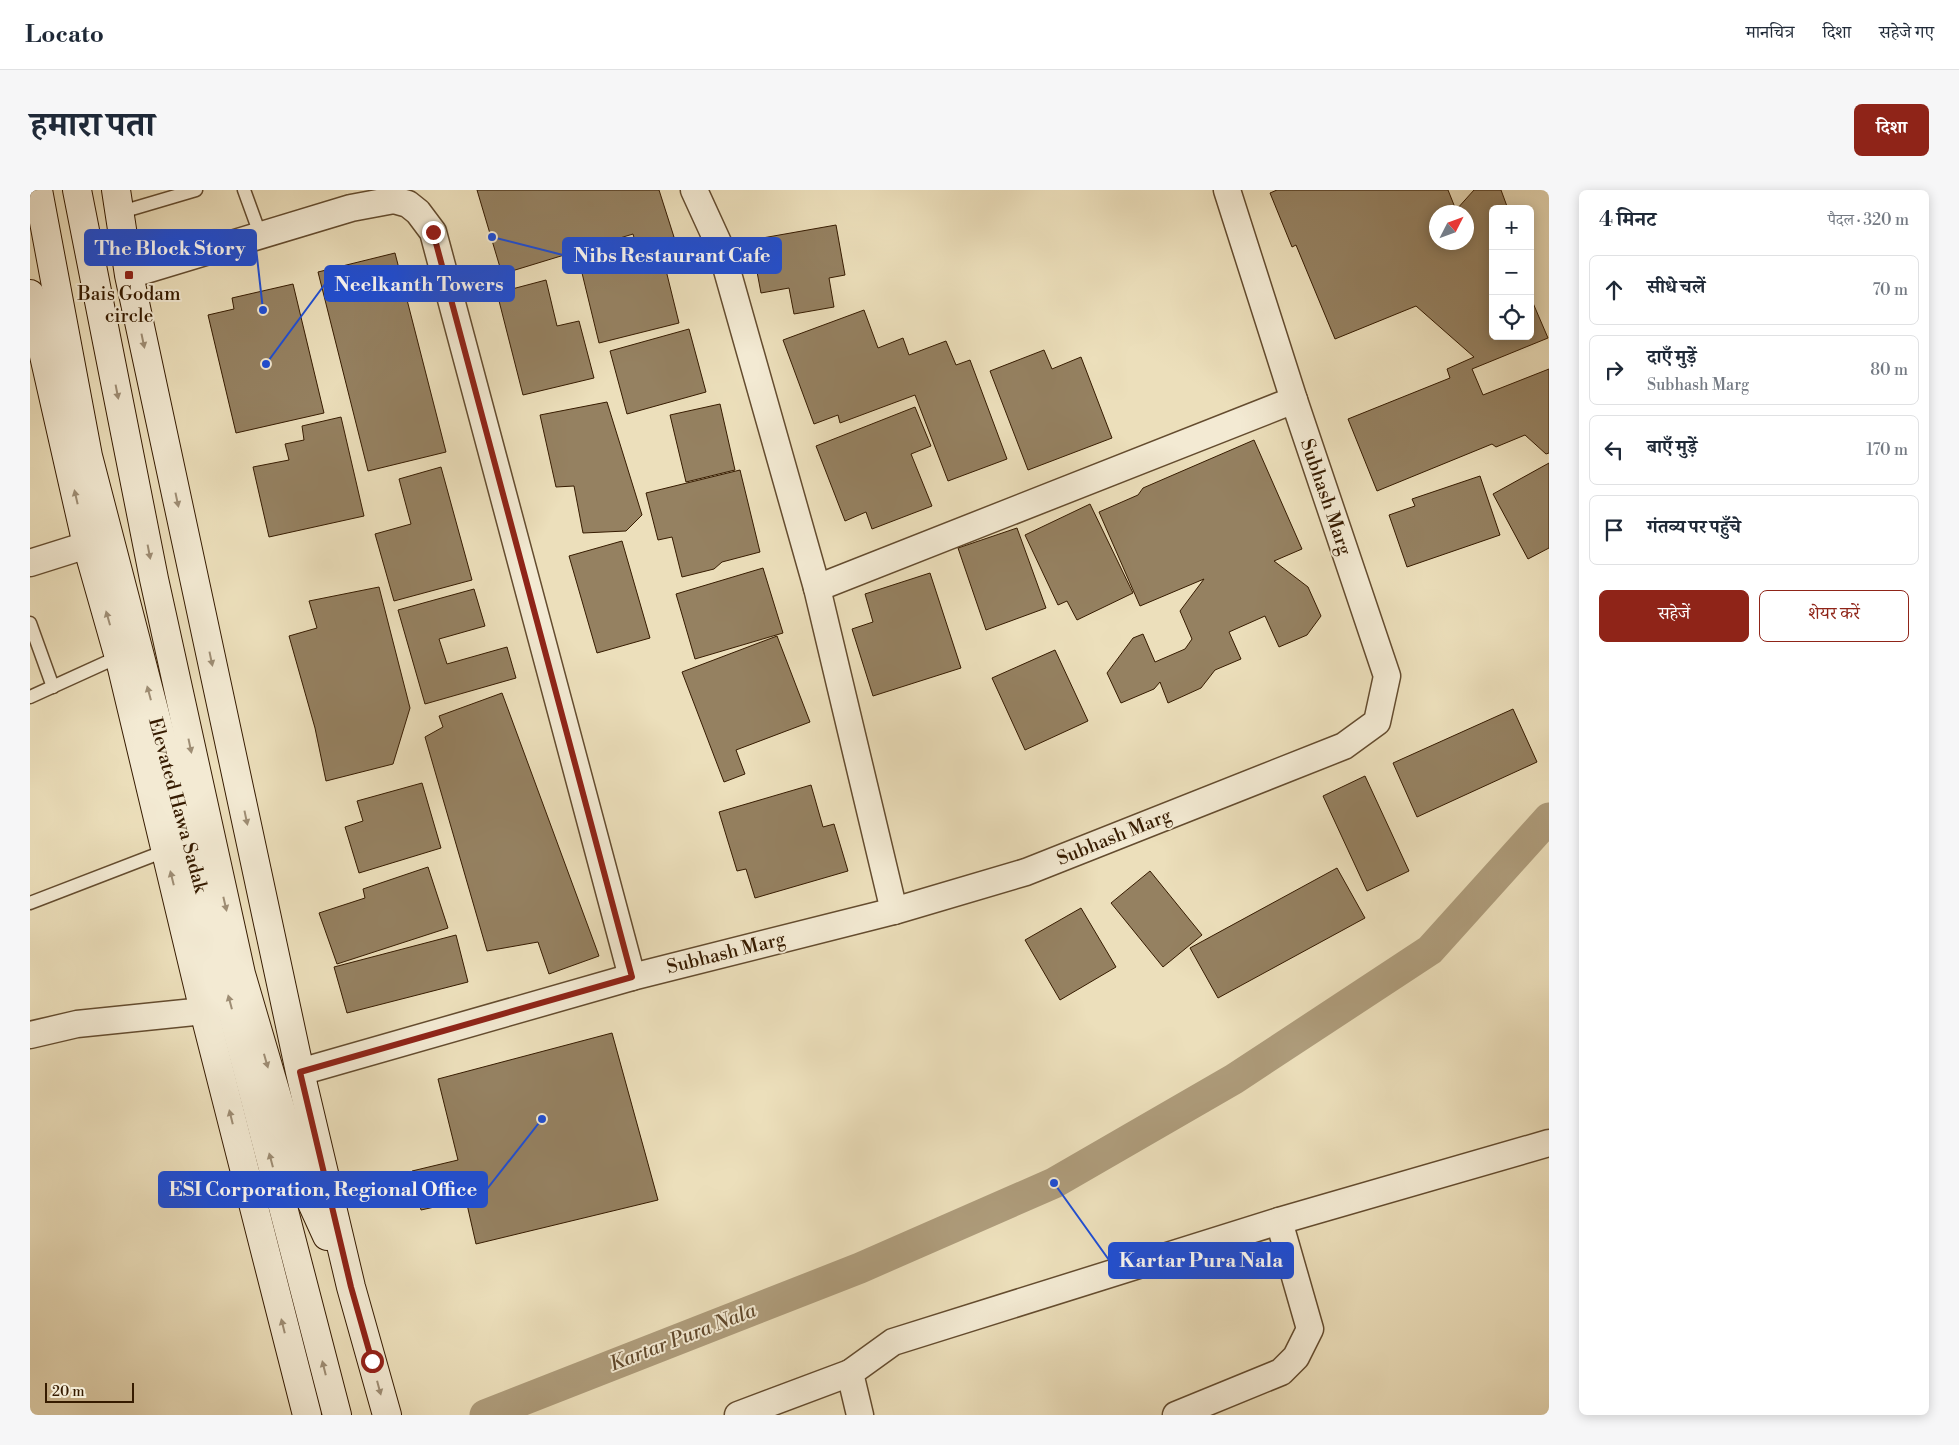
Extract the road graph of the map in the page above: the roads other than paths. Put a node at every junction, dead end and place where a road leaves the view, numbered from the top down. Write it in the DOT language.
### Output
graph roads {
  1 [pos="38,190"];
  2 [pos="77,190"];
  3 [pos="196,190"];
  4 [pos="244,190"];
  5 [pos="694,190"];
  6 [pos="1227,190"];
  7 [pos="117,201"];
  8 [pos="260,234"];
  9 [pos="129,275"];
  10 [pos="30,294"];
  11 [pos="1294,400"];
  12 [pos="87,545"];
  13 [pos="30,563"];
  14 [pos="817,588"];
  15 [pos="30,623"];
  16 [pos="118,657"];
  17 [pos="53,687"];
  18 [pos="30,697"];
  19 [pos="165,851"];
  20 [pos="30,903"];
  21 [pos="894,911"];
  22 [pos="632,977"];
  23 [pos="204,1011"];
  24 [pos="30,1036"];
  25 [pos="300,1072"];
  26 [pos="1549,1142"];
  27 [pos="1279,1221"];
  28 [pos="351,1287"];
  29 [pos="850,1373"];
  30 [pos="303,1403"];
  31 [pos="336,1415"];
  32 [pos="387,1415"];
  33 [pos="738,1415"];
  34 [pos="860,1415"];
  35 [pos="1176,1415"];
  31 -- 1 [label="main road, Elevated Hawa Sadak, one-way"];
  2 -- 28 [label="main road, Elevated Hawa Sadak, one-way"];
  3 -- 7 [label="lane"];
  4 -- 8 [label="lane"];
  5 -- 14 [label="street"];
  6 -- 11 [label="street, Subhash Marg"];
  7 -- 9 [label="main road"];
  8 -- 9 [label="street"];
  8 -- 22 [label="street"];
  9 -- 25 [label="main road, one-way"];
  12 -- 10 [label="main road, one-way"];
  11 -- 14 [label="street"];
  11 -- 21 [label="street, Subhash Marg"];
  12 -- 13 [label="street"];
  16 -- 12 [label="main road, one-way"];
  14 -- 21 [label="street"];
  15 -- 17 [label="lane"];
  16 -- 17 [label="lane"];
  16 -- 19 [label="main road"];
  17 -- 18 [label="lane"];
  19 -- 20 [label="lane"];
  23 -- 19 [label="main road, one-way"];
  21 -- 22 [label="street, Subhash Marg"];
  22 -- 25 [label="street, Subhash Marg"];
  23 -- 24 [label="street"];
  30 -- 23 [label="main road, one-way"];
  25 -- 28 [label="main road"];
  26 -- 27 [label="street"];
  27 -- 29 [label="street"];
  27 -- 35 [label="street"];
  28 -- 32 [label="main road, one-way"];
  29 -- 33 [label="street"];
  29 -- 34 [label="street"];
}
